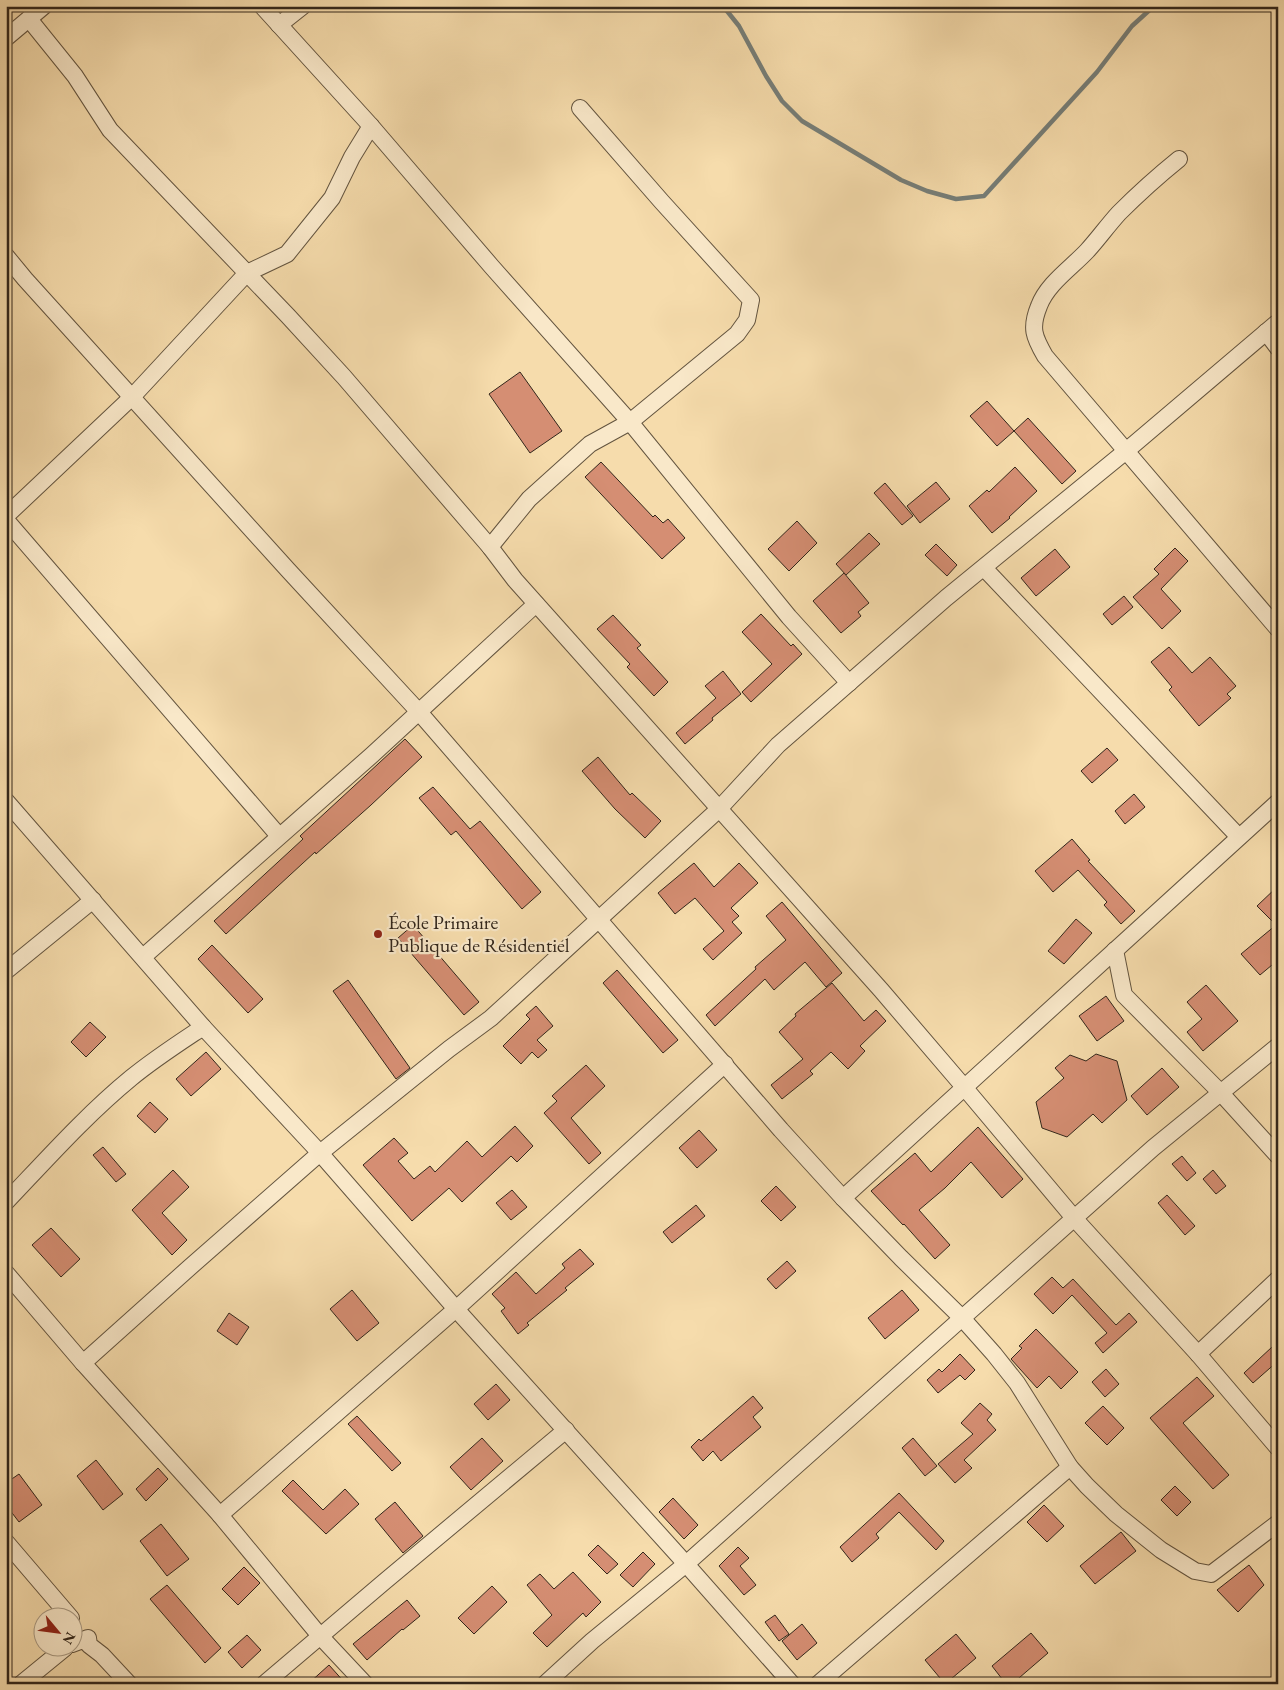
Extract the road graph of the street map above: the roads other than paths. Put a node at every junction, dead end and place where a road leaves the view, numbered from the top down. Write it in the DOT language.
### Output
graph roads {
  1 [pos="44,6"];
  2 [pos="262,6"];
  3 [pos="304,6"];
  4 [pos="29,19"];
  5 [pos="279,25"];
  6 [pos="6,38"];
  7 [pos="580,108"];
  8 [pos="371,126"];
  9 [pos="1179,158"];
  10 [pos="6,256"];
  11 [pos="247,273"];
  12 [pos="1272,328"];
  13 [pos="1278,348"];
  14 [pos="132,397"];
  15 [pos="630,422"];
  16 [pos="1126,452"];
  17 [pos="6,518"];
  18 [pos="490,547"];
  19 [pos="984,568"];
  20 [pos="536,604"];
  21 [pos="1278,629"];
  22 [pos="848,683"];
  23 [pos="419,712"];
  24 [pos="6,801"];
  25 [pos="1278,802"];
  26 [pos="718,810"];
  27 [pos="279,836"];
  28 [pos="1240,837"];
  29 [pos="93,900"];
  30 [pos="599,920"];
  31 [pos="1115,950"];
  32 [pos="143,957"];
  33 [pos="6,971"];
  34 [pos="203,1027"];
  35 [pos="1278,1046"];
  36 [pos="725,1064"];
  37 [pos="964,1087"];
  38 [pos="1220,1092"];
  39 [pos="320,1153"];
  40 [pos="1278,1156"];
  41 [pos="843,1198"];
  42 [pos="6,1202"];
  43 [pos="1074,1218"];
  44 [pos="6,1273"];
  45 [pos="1278,1279"];
  46 [pos="456,1308"];
  47 [pos="962,1318"];
  48 [pos="1198,1354"];
  49 [pos="84,1363"];
  50 [pos="566,1430"];
  51 [pos="1278,1448"];
  52 [pos="1070,1467"];
  53 [pos="220,1515"];
  54 [pos="1278,1523"];
  55 [pos="6,1542"];
  56 [pos="686,1564"];
  57 [pos="63,1608"];
  58 [pos="320,1636"];
  59 [pos="82,1642"];
  60 [pos="53,1658"];
  61 [pos="21,1684"];
  62 [pos="129,1684"];
  63 [pos="264,1684"];
  64 [pos="365,1684"];
  65 [pos="545,1684"];
  66 [pos="792,1684"];
  67 [pos="818,1684"];
  1 -- 4 [label="street"];
  2 -- 5 [label="street"];
  3 -- 5 [label="street"];
  4 -- 6 [label="street"];
  4 -- 11 [label="street"];
  5 -- 8 [label="street"];
  7 -- 15 [label="street"];
  8 -- 11 [label="street"];
  8 -- 15 [label="street"];
  9 -- 16 [label="street"];
  10 -- 14 [label="street"];
  11 -- 14 [label="street"];
  11 -- 18 [label="street"];
  12 -- 13 [label="street"];
  12 -- 16 [label="street"];
  14 -- 17 [label="street"];
  14 -- 23 [label="street"];
  15 -- 18 [label="street"];
  15 -- 22 [label="street"];
  16 -- 19 [label="street"];
  16 -- 21 [label="street"];
  17 -- 27 [label="street"];
  18 -- 20 [label="street"];
  19 -- 22 [label="street"];
  19 -- 28 [label="street"];
  20 -- 23 [label="street"];
  20 -- 26 [label="street"];
  22 -- 26 [label="street"];
  23 -- 27 [label="street"];
  23 -- 30 [label="street"];
  24 -- 29 [label="street"];
  25 -- 28 [label="street"];
  26 -- 30 [label="street"];
  26 -- 37 [label="street"];
  27 -- 32 [label="street"];
  28 -- 31 [label="street"];
  29 -- 32 [label="street"];
  29 -- 33 [label="street"];
  30 -- 36 [label="street"];
  30 -- 39 [label="street"];
  31 -- 37 [label="street"];
  31 -- 38 [label="street"];
  32 -- 34 [label="street"];
  34 -- 39 [label="street"];
  34 -- 42 [label="street"];
  35 -- 38 [label="street"];
  36 -- 41 [label="street"];
  36 -- 46 [label="street"];
  37 -- 41 [label="street"];
  37 -- 43 [label="street"];
  38 -- 40 [label="street"];
  38 -- 43 [label="street"];
  39 -- 46 [label="street"];
  39 -- 49 [label="street"];
  41 -- 47 [label="street"];
  43 -- 47 [label="street"];
  43 -- 48 [label="street"];
  44 -- 49 [label="street"];
  45 -- 48 [label="street"];
  46 -- 50 [label="street"];
  46 -- 53 [label="street"];
  47 -- 52 [label="street"];
  47 -- 56 [label="street"];
  48 -- 51 [label="street"];
  49 -- 53 [label="street"];
  50 -- 56 [label="street"];
  50 -- 58 [label="street"];
  52 -- 54 [label="street"];
  52 -- 67 [label="street"];
  53 -- 58 [label="street"];
  55 -- 57 [label="street"];
  56 -- 65 [label="street"];
  56 -- 66 [label="street"];
  58 -- 63 [label="street"];
  58 -- 64 [label="street"];
  59 -- 62 [label="street"];
  60 -- 61 [label="street"];
}
